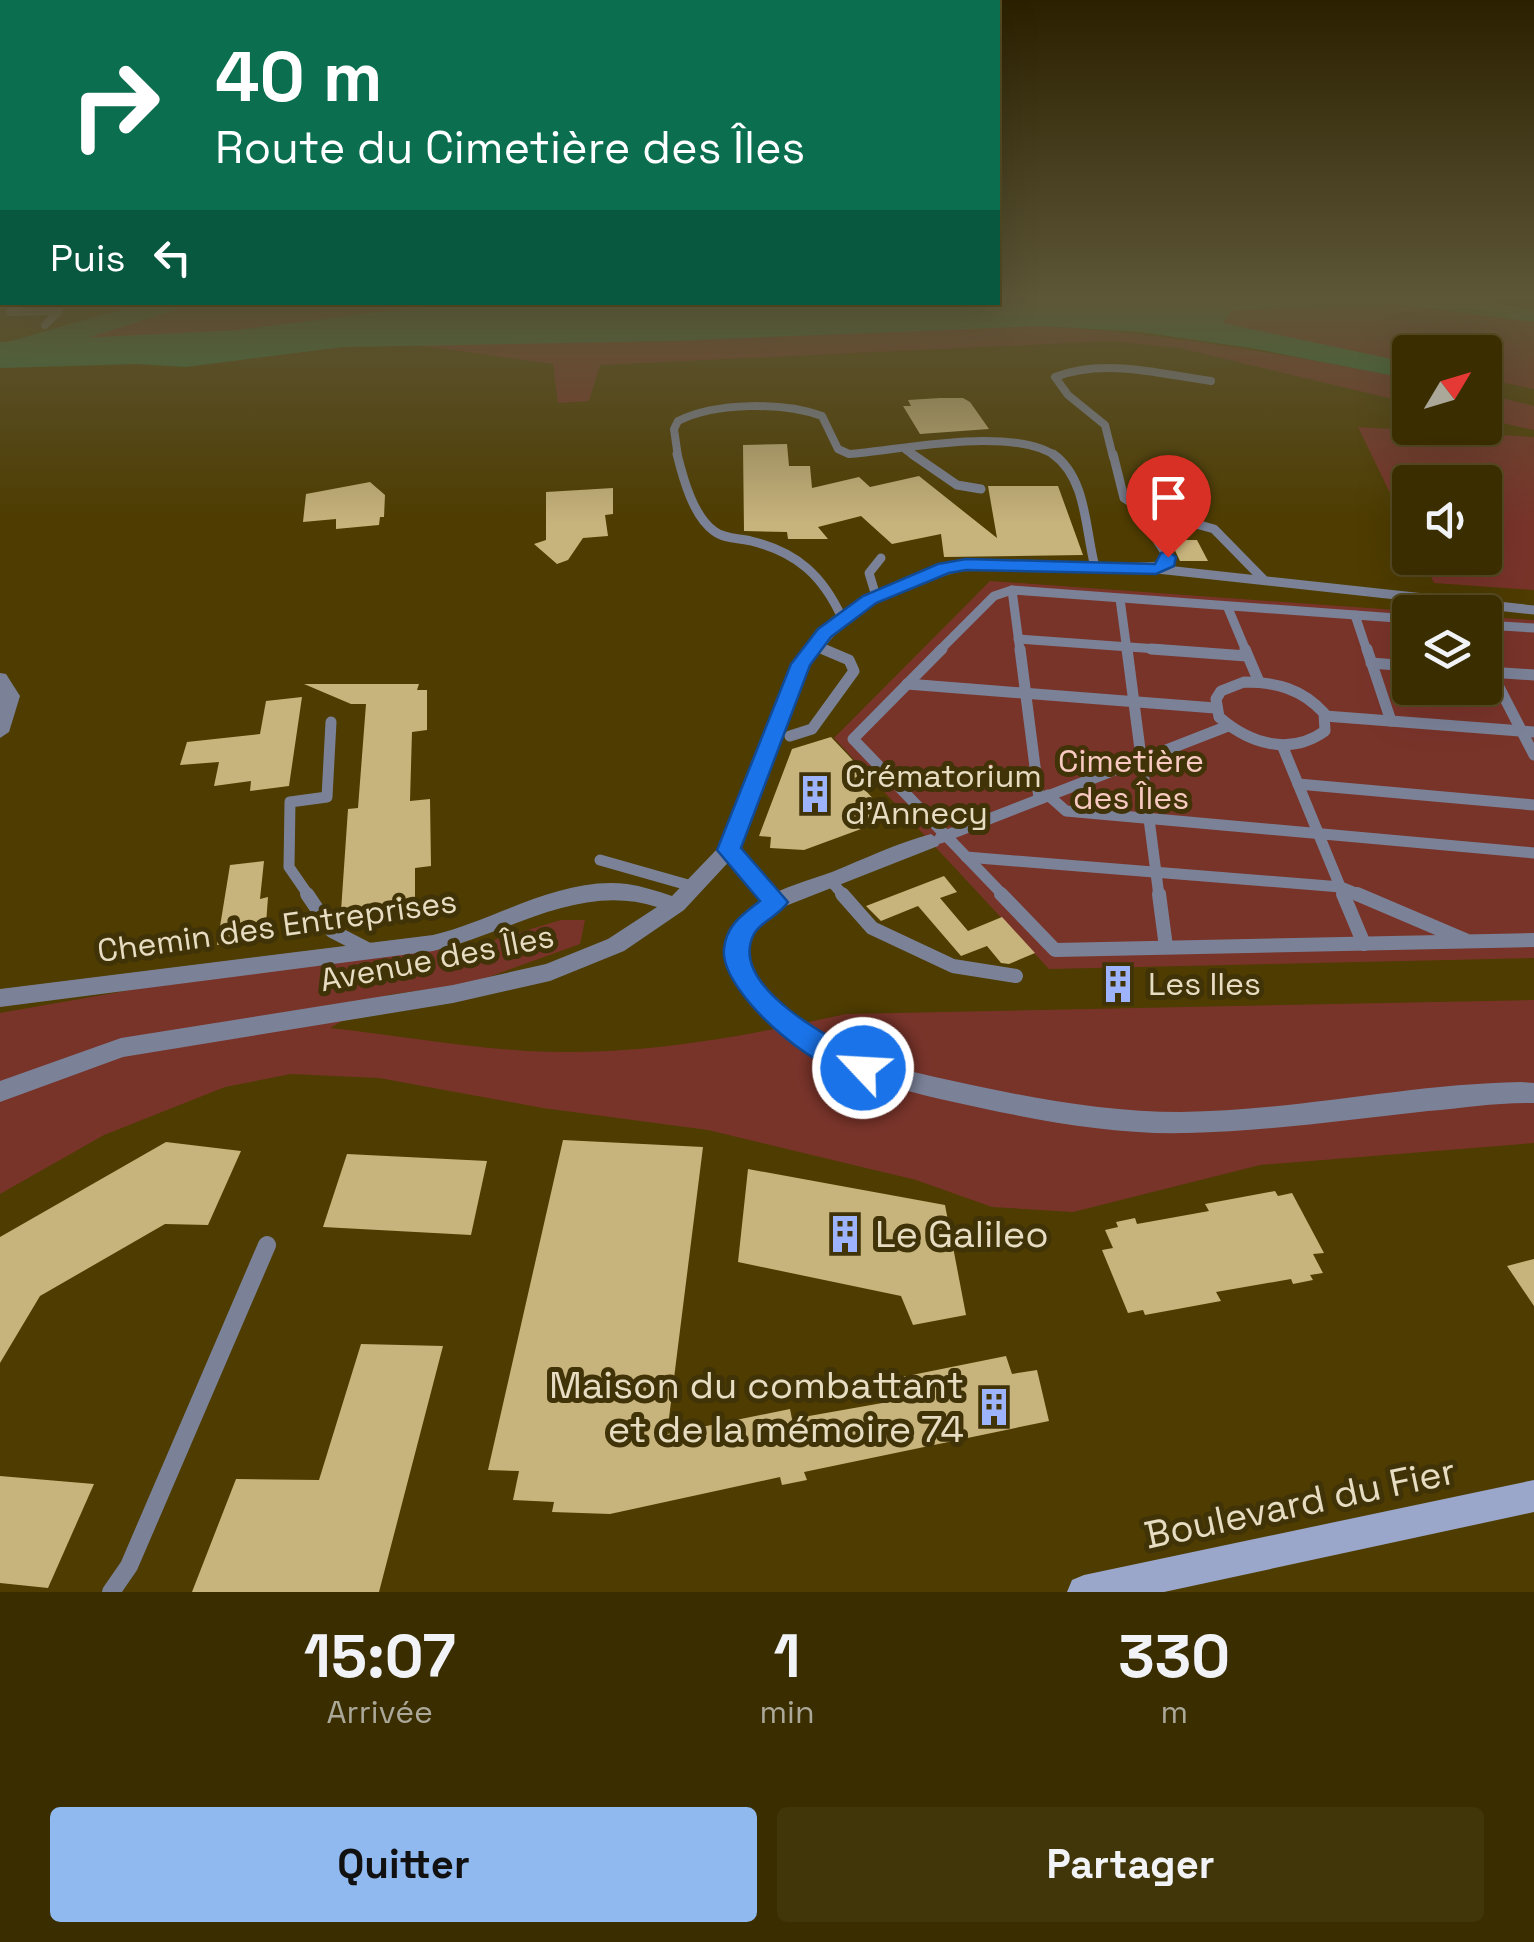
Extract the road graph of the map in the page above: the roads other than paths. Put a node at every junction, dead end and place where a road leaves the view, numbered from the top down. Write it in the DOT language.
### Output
graph roads {
  1 [pos="1056,375"];
  2 [pos="1162,375"];
  3 [pos="1210,380"];
  4 [pos="906,450"];
  5 [pos="981,488"];
  6 [pos="1157,540"];
  7 [pos="881,558"];
  8 [pos="1094,568"];
  9 [pos="1117,568"];
  10 [pos="1156,569"];
  11 [pos="1263,579"];
  12 [pos="1012,590"];
  13 [pos="876,596"];
  14 [pos="1120,599"];
  15 [pos="1228,608"];
  16 [pos="1534,610"];
  17 [pos="1355,615"];
  18 [pos="842,618"];
  19 [pos="1392,618"];
  20 [pos="1502,626"];
  21 [pos="1534,628"];
  22 [pos="1018,640"];
  23 [pos="814,645"];
  24 [pos="1126,645"];
  25 [pos="1247,656"];
  26 [pos="1371,663"];
  27 [pos="1392,665"];
  28 [pos="1502,673"];
  29 [pos="1534,675"];
  30 [pos="0,678"];
  31 [pos="1259,682"];
  32 [pos="907,684"];
  33 [pos="1026,693"];
  34 [pos="1502,693"];
  35 [pos="1134,701"];
  36 [pos="1215,708"];
  37 [pos="1325,716"];
  38 [pos="1391,721"];
  39 [pos="331,722"];
  40 [pos="1228,726"];
  41 [pos="0,732"];
  42 [pos="1528,732"];
  43 [pos="790,736"];
  44 [pos="1282,745"];
  45 [pos="1534,755"];
  46 [pos="1142,762"];
  47 [pos="1298,784"];
  48 [pos="1044,797"];
  49 [pos="1534,805"];
  50 [pos="1149,818"];
  51 [pos="1319,834"];
  52 [pos="938,839"];
  53 [pos="729,850"];
  54 [pos="1534,853"];
  55 [pos="966,857"];
  56 [pos="600,860"];
  57 [pos="1156,872"];
  58 [pos="831,881"];
  59 [pos="694,888"];
  60 [pos="1341,888"];
  61 [pos="775,902"];
  62 [pos="676,904"];
  63 [pos="1534,940"];
  64 [pos="1469,941"];
  65 [pos="1364,944"];
  66 [pos="1166,947"];
  67 [pos="370,950"];
  68 [pos="1016,976"];
  69 [pos="0,998"];
  70 [pos="0,1092"];
  71 [pos="1534,1093"];
  72 [pos="267,1245"];
  73 [pos="1534,1496"];
  74 [pos="1195,1581"];
  75 [pos="112,1592"];
  76 [pos="1084,1592"];
  1 -- 11 [label="lane"];
  2 -- 3 [label="lane"];
  4 -- 5 [label="lane"];
  4 -- 8 [label="lane"];
  4 -- 18 [label="lane"];
  6 -- 10 [label="lane"];
  7 -- 13 [label="lane"];
  8 -- 9 [label="street, Avenue des Îles"];
  8 -- 13 [label="street, Avenue des Îles"];
  9 -- 10 [label="lane"];
  10 -- 11 [label="lane"];
  11 -- 16 [label="lane"];
  12 -- 14 [label="lane"];
  12 -- 22 [label="lane"];
  12 -- 32 [label="lane"];
  13 -- 18 [label="street, Avenue des Îles"];
  14 -- 15 [label="lane"];
  14 -- 24 [label="lane"];
  15 -- 17 [label="lane"];
  15 -- 25 [label="lane"];
  17 -- 19 [label="lane"];
  17 -- 26 [label="lane"];
  18 -- 23 [label="street, Avenue des Îles"];
  20 -- 21 [label="lane"];
  22 -- 24 [label="lane"];
  22 -- 33 [label="lane"];
  23 -- 43 [label="lane"];
  23 -- 53 [label="street, Avenue des Îles"];
  24 -- 25 [label="lane"];
  24 -- 35 [label="lane"];
  25 -- 31 [label="lane"];
  26 -- 27 [label="lane"];
  26 -- 38 [label="lane"];
  28 -- 29 [label="lane"];
  30 -- 41 [label="street"];
  31 -- 36 [label="lane"];
  31 -- 37 [label="lane"];
  32 -- 33 [label="lane"];
  32 -- 52 [label="lane"];
  33 -- 35 [label="lane"];
  33 -- 48 [label="lane"];
  34 -- 42 [label="lane"];
  35 -- 36 [label="lane"];
  35 -- 46 [label="lane"];
  36 -- 40 [label="lane"];
  37 -- 38 [label="lane"];
  37 -- 44 [label="lane"];
  38 -- 42 [label="lane"];
  39 -- 67 [label="lane"];
  40 -- 44 [label="lane"];
  40 -- 46 [label="lane"];
  42 -- 45 [label="lane"];
  44 -- 47 [label="lane"];
  46 -- 48 [label="lane"];
  46 -- 50 [label="lane"];
  47 -- 49 [label="lane"];
  47 -- 51 [label="lane"];
  48 -- 50 [label="lane"];
  48 -- 52 [label="lane"];
  50 -- 51 [label="lane"];
  50 -- 57 [label="lane"];
  51 -- 54 [label="lane"];
  51 -- 60 [label="lane"];
  52 -- 55 [label="lane"];
  52 -- 58 [label="street"];
  53 -- 59 [label="street, Avenue des Îles"];
  53 -- 61 [label="lane"];
  55 -- 57 [label="lane"];
  55 -- 66 [label="lane"];
  56 -- 59 [label="lane"];
  57 -- 60 [label="lane"];
  57 -- 66 [label="lane"];
  58 -- 61 [label="street"];
  58 -- 68 [label="lane"];
  59 -- 62 [label="street, Avenue des Îles"];
  60 -- 64 [label="lane"];
  60 -- 65 [label="lane"];
  61 -- 71 [label="street"];
  62 -- 67 [label="street, Chemin des Entreprises"];
  62 -- 70 [label="street, Avenue des Îles"];
  63 -- 64 [label="lane"];
  64 -- 65 [label="lane"];
  65 -- 66 [label="lane"];
  67 -- 69 [label="street, Chemin des Entreprises"];
  72 -- 75 [label="lane"];
  73 -- 74 [label="main road, Boulevard du Fier"];
  74 -- 76 [label="main road, Boulevard du Fier"];
}
